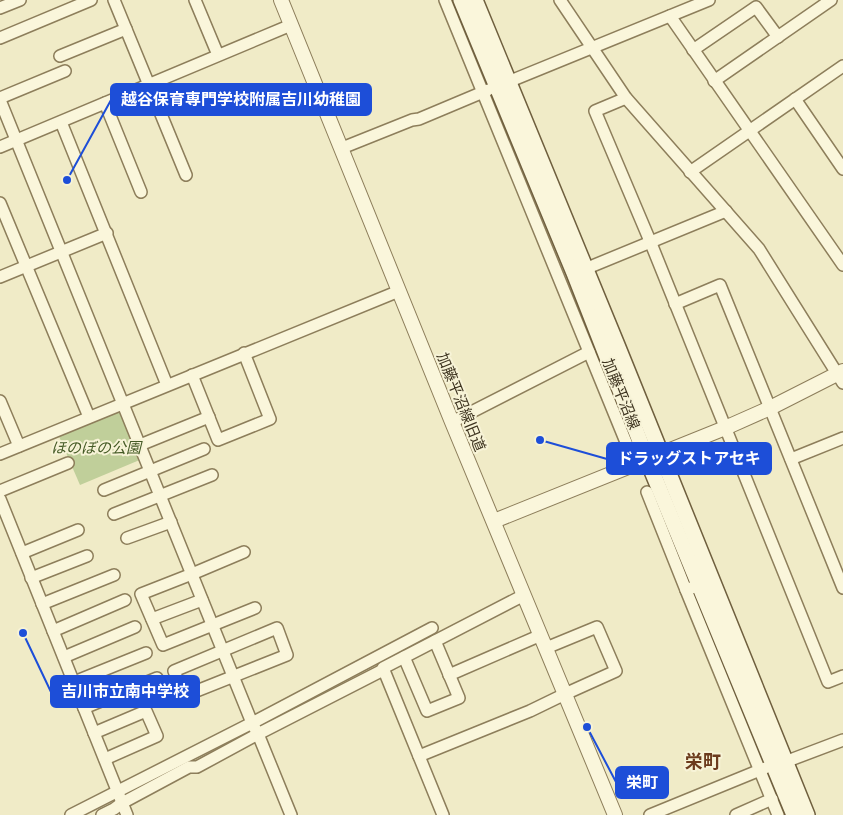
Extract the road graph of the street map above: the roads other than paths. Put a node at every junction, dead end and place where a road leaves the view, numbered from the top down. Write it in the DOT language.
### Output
graph roads {
  1 [pos="20,0"];
  2 [pos="91,0"];
  3 [pos="114,0"];
  4 [pos="195,0"];
  5 [pos="281,0"];
  6 [pos="445,0"];
  7 [pos="461,0"];
  8 [pos="475,0"];
  9 [pos="560,0"];
  10 [pos="709,0"];
  11 [pos="831,0"];
  12 [pos="0,8"];
  13 [pos="670,16"];
  14 [pos="291,25"];
  15 [pos="126,29"];
  16 [pos="778,37"];
  17 [pos="0,38"];
  18 [pos="592,47"];
  19 [pos="693,50"];
  20 [pos="218,55"];
  21 [pos="60,56"];
  22 [pos="842,69"];
  23 [pos="65,71"];
  24 [pos="714,81"];
  25 [pos="148,85"];
  26 [pos="496,87"];
  27 [pos="626,98"];
  28 [pos="0,99"];
  29 [pos="795,100"];
  30 [pos="105,103"];
  31 [pos="61,122"];
  32 [pos="750,131"];
  33 [pos="17,140"];
  34 [pos="0,147"];
  35 [pos="342,148"];
  36 [pos="843,169"];
  37 [pos="690,172"];
  38 [pos="186,174"];
  39 [pos="142,192"];
  40 [pos="0,202"];
  41 [pos="726,211"];
  42 [pos="106,233"];
  43 [pos="650,241"];
  44 [pos="62,251"];
  45 [pos="843,265"];
  46 [pos="27,266"];
  47 [pos="579,271"];
  48 [pos="0,278"];
  49 [pos="559,279"];
  50 [pos="398,291"];
  51 [pos="675,304"];
  52 [pos="589,352"];
  53 [pos="244,353"];
  54 [pos="192,375"];
  55 [pos="841,376"];
  56 [pos="167,385"];
  57 [pos="0,401"];
  58 [pos="123,404"];
  59 [pos="770,408"];
  60 [pos="620,410"];
  61 [pos="89,417"];
  62 [pos="209,417"];
  63 [pos="452,422"];
  64 [pos="725,428"];
  65 [pos="843,438"];
  66 [pos="140,445"];
  67 [pos="18,446"];
  68 [pos="628,447"];
  69 [pos="204,449"];
  70 [pos="0,454"];
  71 [pos="654,457"];
  72 [pos="791,459"];
  73 [pos="68,463"];
  74 [pos="150,471"];
  75 [pos="212,475"];
  76 [pos="104,490"];
  77 [pos="0,491"];
  78 [pos="647,492"];
  79 [pos="160,496"];
  80 [pos="0,499"];
  81 [pos="114,514"];
  82 [pos="494,521"];
  83 [pos="171,522"];
  84 [pos="78,530"];
  85 [pos="127,538"];
  86 [pos="244,552"];
  87 [pos="22,553"];
  88 [pos="87,556"];
  89 [pos="192,574"];
  90 [pos="114,575"];
  91 [pos="31,578"];
  92 [pos="693,588"];
  93 [pos="843,588"];
  94 [pos="524,595"];
  95 [pos="125,600"];
  96 [pos="202,600"];
  97 [pos="42,604"];
  98 [pos="255,608"];
  99 [pos="152,619"];
  100 [pos="213,625"];
  101 [pos="135,627"];
  102 [pos="432,628"];
  103 [pos="53,631"];
  104 [pos="435,641"];
  105 [pos="544,642"];
  106 [pos="223,650"];
  107 [pos="146,653"];
  108 [pos="64,657"];
  109 [pos="404,657"];
  110 [pos="383,670"];
  111 [pos="450,675"];
  112 [pos="234,676"];
  113 [pos="843,676"];
  114 [pos="156,678"];
  115 [pos="74,682"];
  116 [pos="565,694"];
  117 [pos="84,708"];
  118 [pos="255,728"];
  119 [pos="94,733"];
  120 [pos="843,740"];
  121 [pos="419,756"];
  122 [pos="105,759"];
  123 [pos="773,766"];
  124 [pos="120,798"];
  125 [pos="772,800"];
  126 [pos="71,815"];
  127 [pos="102,815"];
  128 [pos="127,815"];
  129 [pos="291,815"];
  130 [pos="444,815"];
  131 [pos="614,815"];
  132 [pos="650,815"];
  133 [pos="736,815"];
  134 [pos="778,815"];
  135 [pos="794,815"];
  136 [pos="806,815"];
  1 -- 12 [label="street"];
  2 -- 17 [label="street"];
  3 -- 15 [label="street"];
  4 -- 20 [label="street"];
  5 -- 14 [label="street, 加藤平沼線旧道"];
  6 -- 26 [label="street"];
  7 -- 26 [label="main road, 加藤平沼線"];
  8 -- 26 [label="main road, 加藤平沼線"];
  9 -- 18 [label="street"];
  10 -- 13 [label="street"];
  11 -- 16 [label="street"];
  13 -- 18 [label="street"];
  13 -- 19 [label="street"];
  14 -- 20 [label="street"];
  14 -- 35 [label="street, 加藤平沼線旧道"];
  15 -- 21 [label="street"];
  15 -- 25 [label="street"];
  16 -- 19 [label="street"];
  16 -- 24 [label="street"];
  18 -- 26 [label="street"];
  18 -- 27 [label="street"];
  19 -- 24 [label="street"];
  20 -- 25 [label="street"];
  22 -- 29 [label="street"];
  23 -- 28 [label="street"];
  24 -- 32 [label="street"];
  25 -- 30 [label="street"];
  25 -- 38 [label="street"];
  26 -- 35 [label="street"];
  26 -- 47 [label="main road, 加藤平沼線"];
  26 -- 49 [label="street"];
  27 -- 37 [label="street"];
  27 -- 43 [label="street"];
  28 -- 33 [label="street"];
  29 -- 32 [label="street"];
  29 -- 36 [label="street"];
  30 -- 31 [label="street"];
  30 -- 39 [label="street"];
  31 -- 33 [label="street"];
  31 -- 42 [label="street"];
  32 -- 37 [label="street"];
  32 -- 45 [label="street"];
  33 -- 34 [label="street"];
  33 -- 44 [label="street"];
  35 -- 50 [label="street, 加藤平沼線旧道"];
  37 -- 41 [label="street"];
  40 -- 46 [label="street"];
  41 -- 43 [label="street"];
  41 -- 55 [label="street"];
  42 -- 44 [label="street"];
  42 -- 56 [label="street"];
  43 -- 47 [label="street"];
  43 -- 51 [label="street"];
  44 -- 46 [label="street"];
  44 -- 58 [label="street"];
  46 -- 48 [label="street"];
  46 -- 61 [label="street"];
  47 -- 49 [label="street"];
  47 -- 60 [label="main road, 加藤平沼線"];
  47 -- 71 [label="main road, 加藤平沼線"];
  49 -- 52 [label="street"];
  50 -- 53 [label="street"];
  50 -- 63 [label="street, 加藤平沼線旧道"];
  51 -- 59 [label="street"];
  51 -- 64 [label="street"];
  52 -- 60 [label="street"];
  52 -- 63 [label="street"];
  53 -- 54 [label="street"];
  53 -- 62 [label="street"];
  54 -- 56 [label="street"];
  54 -- 62 [label="street"];
  55 -- 59 [label="street"];
  56 -- 58 [label="street"];
  57 -- 67 [label="street"];
  58 -- 61 [label="street"];
  58 -- 66 [label="street"];
  59 -- 64 [label="street"];
  59 -- 72 [label="street"];
  60 -- 68 [label="street"];
  60 -- 71 [label="main road, 加藤平沼線"];
  61 -- 67 [label="street"];
  62 -- 66 [label="street"];
  63 -- 82 [label="street, 加藤平沼線旧道"];
  64 -- 71 [label="street"];
  64 -- 113 [label="street"];
  65 -- 72 [label="street"];
  66 -- 74 [label="street"];
  67 -- 70 [label="street"];
  69 -- 74 [label="street"];
  71 -- 82 [label="street"];
  71 -- 92 [label="main road, 加藤平沼線"];
  71 -- 123 [label="main road, 加藤平沼線"];
  72 -- 93 [label="street"];
  73 -- 77 [label="street"];
  74 -- 76 [label="street"];
  74 -- 79 [label="street"];
  75 -- 79 [label="street"];
  78 -- 92 [label="street"];
  79 -- 81 [label="street"];
  79 -- 83 [label="street"];
  80 -- 87 [label="street"];
  82 -- 94 [label="street, 加藤平沼線旧道"];
  83 -- 85 [label="street"];
  83 -- 89 [label="street"];
  84 -- 87 [label="street"];
  86 -- 89 [label="street"];
  87 -- 91 [label="street"];
  88 -- 91 [label="street"];
  89 -- 96 [label="street"];
  89 -- 99 [label="street"];
  90 -- 97 [label="street"];
  91 -- 97 [label="street"];
  92 -- 123 [label="main road, 加藤平沼線"];
  94 -- 104 [label="street"];
  94 -- 105 [label="street, 加藤平沼線旧道"];
  95 -- 103 [label="street"];
  96 -- 99 [label="street"];
  96 -- 100 [label="street"];
  97 -- 103 [label="street"];
  98 -- 100 [label="street"];
  99 -- 100 [label="street"];
  100 -- 106 [label="street"];
  101 -- 108 [label="street"];
  102 -- 118 [label="street"];
  103 -- 108 [label="street"];
  104 -- 109 [label="street"];
  104 -- 111 [label="street"];
  105 -- 111 [label="street"];
  105 -- 116 [label="street, 加藤平沼線旧道"];
  105 -- 116 [label="street"];
  106 -- 112 [label="street"];
  106 -- 112 [label="street"];
  106 -- 112 [label="street"];
  107 -- 115 [label="street"];
  108 -- 115 [label="street"];
  109 -- 110 [label="street"];
  109 -- 111 [label="street"];
  110 -- 118 [label="street"];
  110 -- 121 [label="street"];
  112 -- 118 [label="street"];
  114 -- 117 [label="street"];
  115 -- 117 [label="street"];
  116 -- 121 [label="street"];
  116 -- 131 [label="street, 加藤平沼線旧道"];
  117 -- 119 [label="street"];
  118 -- 124 [label="street"];
  118 -- 129 [label="street"];
  119 -- 122 [label="street"];
  119 -- 122 [label="street"];
  120 -- 123 [label="street"];
  121 -- 130 [label="street"];
  122 -- 124 [label="street"];
  123 -- 125 [label="street"];
  123 -- 132 [label="street"];
  123 -- 135 [label="main road, 加藤平沼線"];
  123 -- 136 [label="main road, 加藤平沼線"];
  124 -- 126 [label="street"];
  124 -- 127 [label="street"];
  124 -- 128 [label="street"];
  125 -- 133 [label="street"];
  125 -- 134 [label="street"];
}
